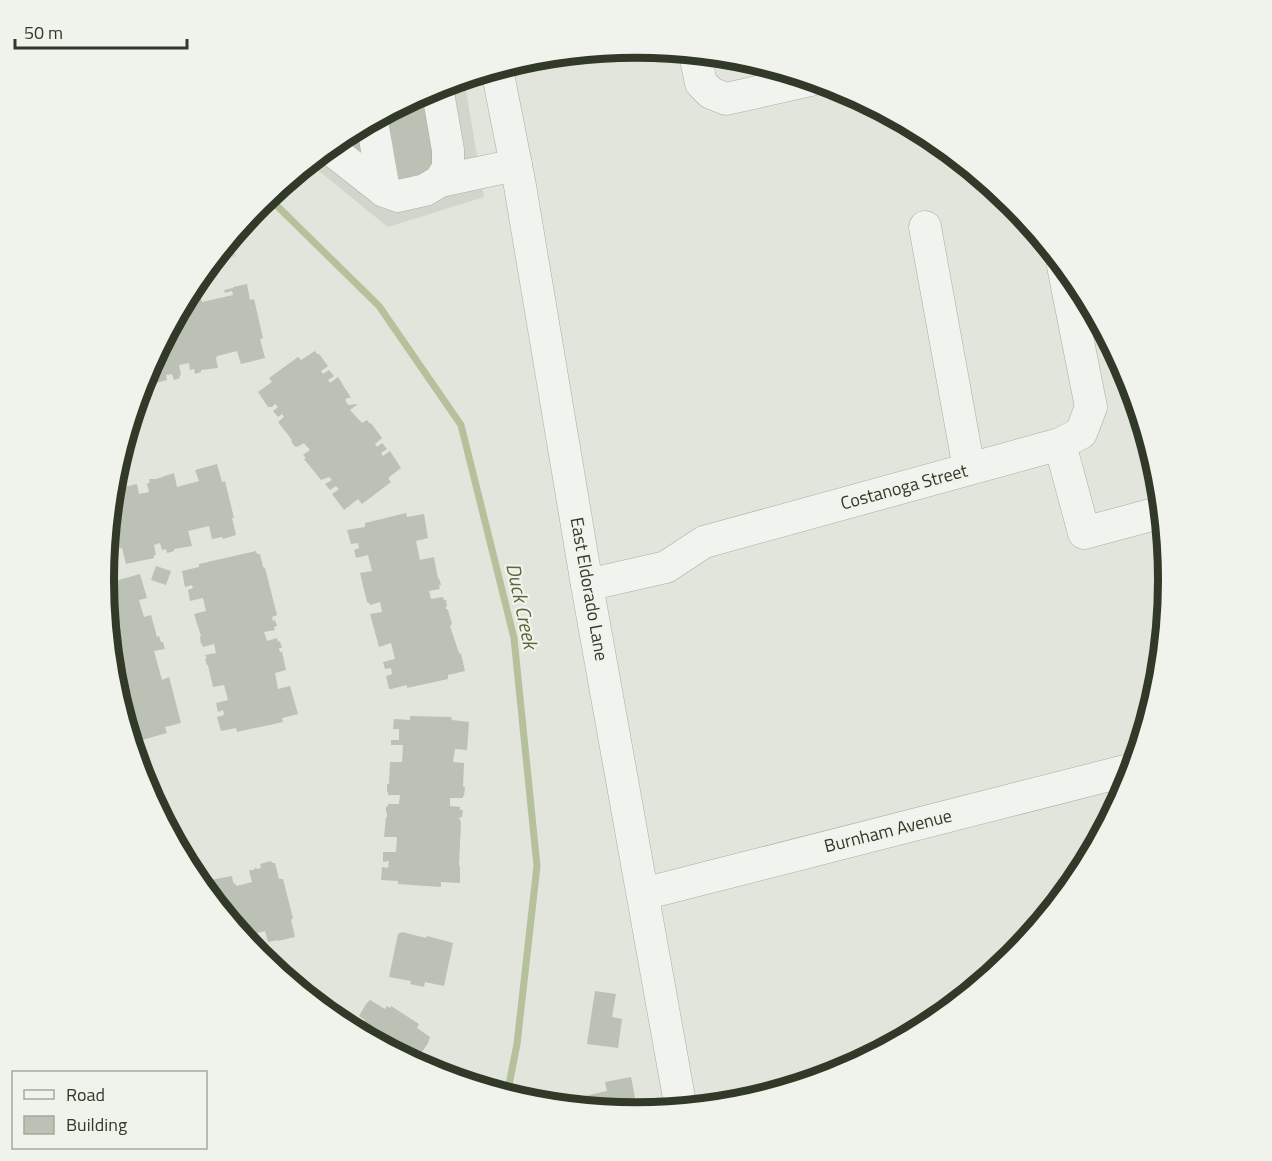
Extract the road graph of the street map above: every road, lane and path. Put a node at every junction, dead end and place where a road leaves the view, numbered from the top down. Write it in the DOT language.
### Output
graph roads {
  1 [pos="697,62"];
  2 [pos="499,77"];
  3 [pos="796,83"];
  4 [pos="439,97"];
  5 [pos="373,129"];
  6 [pos="336,153"];
  7 [pos="516,165"];
  8 [pos="440,181"];
  9 [pos="384,191"];
  10 [pos="925,227"];
  11 [pos="1067,286"];
  12 [pos="1060,444"];
  13 [pos="969,469"];
  14 [pos="1154,514"];
  15 [pos="588,585"];
  16 [pos="1121,772"];
  17 [pos="643,894"];
  18 [pos="680,1100"];
  1 -- 3 [label="street"];
  2 -- 7 [label="street, East Eldorado Lane"];
  4 -- 8 [label="street"];
  5 -- 9 [label="street"];
  6 -- 9 [label="street"];
  7 -- 8 [label="street"];
  7 -- 15 [label="street, East Eldorado Lane"];
  8 -- 9 [label="street"];
  10 -- 13 [label="street"];
  11 -- 12 [label="street"];
  12 -- 13 [label="street, Costanoga Street"];
  12 -- 14 [label="street"];
  13 -- 15 [label="street, Costanoga Street"];
  15 -- 17 [label="street, East Eldorado Lane"];
  16 -- 17 [label="street, Burnham Avenue"];
  17 -- 18 [label="street, East Eldorado Lane"];
}
